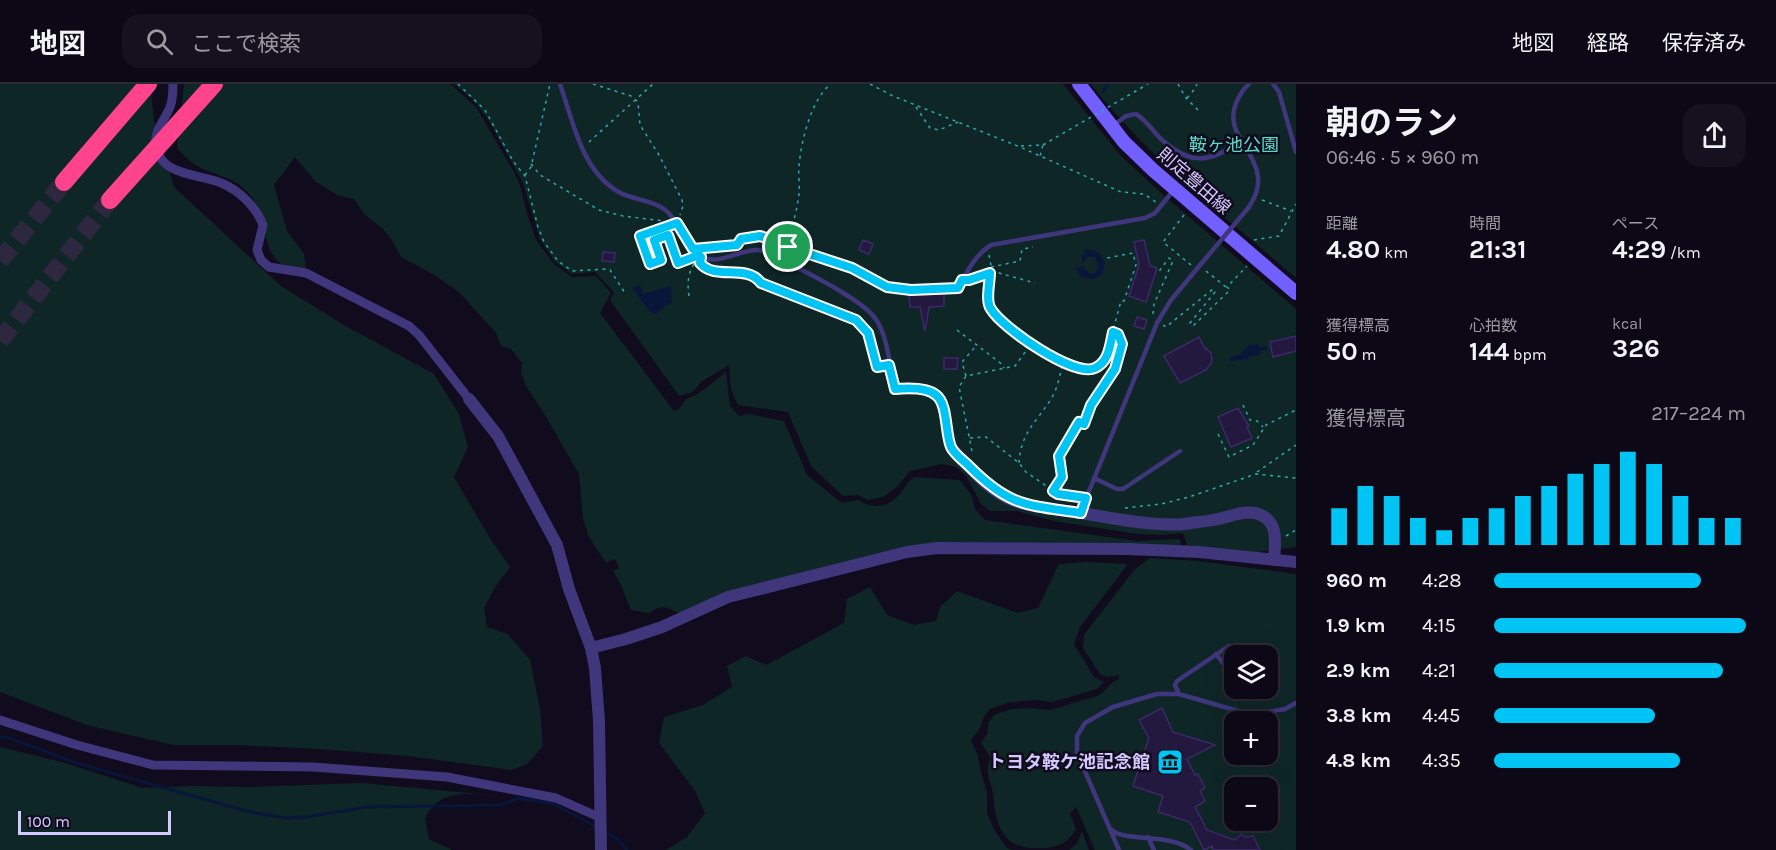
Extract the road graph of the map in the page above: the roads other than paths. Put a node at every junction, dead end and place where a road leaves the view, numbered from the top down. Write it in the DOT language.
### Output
graph roads {
  1 [pos="148,84"];
  2 [pos="173,84"];
  3 [pos="214,84"];
  4 [pos="560,84"];
  5 [pos="1079,84"];
  6 [pos="1249,84"];
  7 [pos="1273,84"];
  8 [pos="1112,127"];
  9 [pos="1241,142"];
  10 [pos="1296,152"];
  11 [pos="63,182"];
  12 [pos="1175,189"];
  13 [pos="110,200"];
  14 [pos="693,249"];
  15 [pos="1296,292"];
  16 [pos="470,399"];
  17 [pos="951,448"];
  18 [pos="1179,451"];
  19 [pos="1094,478"];
  20 [pos="1081,513"];
  21 [pos="1274,560"];
  22 [pos="1296,562"];
  23 [pos="591,648"];
  24 [pos="1224,649"];
  25 [pos="1216,654"];
  26 [pos="1224,664"];
  27 [pos="1179,694"];
  28 [pos="1296,704"];
  29 [pos="0,720"];
  30 [pos="601,821"];
  31 [pos="1107,823"];
  32 [pos="1148,837"];
  33 [pos="601,850"];
  34 [pos="1119,850"];
  35 [pos="1154,850"];
  36 [pos="1191,850"];
  1 -- 11 [label="highway"];
  2 -- 16 [label="street"];
  3 -- 13 [label="highway, bridge"];
  4 -- 14 [label="lane"];
  5 -- 8 [label="main road, 則定豊田線"];
  6 -- 9 [label="lane"];
  7 -- 10 [label="lane"];
  8 -- 9 [label="lane"];
  8 -- 12 [label="main road, 則定豊田線"];
  9 -- 19 [label="lane, bridge"];
  12 -- 14 [label="lane"];
  12 -- 15 [label="main road, 則定豊田線"];
  14 -- 17 [label="lane"];
  16 -- 23 [label="street"];
  17 -- 20 [label="street"];
  18 -- 19 [label="lane"];
  19 -- 20 [label="lane"];
  20 -- 21 [label="street"];
  21 -- 22 [label="street"];
  21 -- 23 [label="street"];
  23 -- 30 [label="street"];
  24 -- 25 [label="lane"];
  25 -- 26 [label="lane"];
  25 -- 27 [label="lane"];
  27 -- 28 [label="lane"];
  27 -- 31 [label="lane"];
  29 -- 30 [label="street"];
  30 -- 33 [label="street"];
  31 -- 32 [label="lane"];
  31 -- 34 [label="lane"];
  32 -- 35 [label="lane"];
  32 -- 36 [label="lane"];
}
